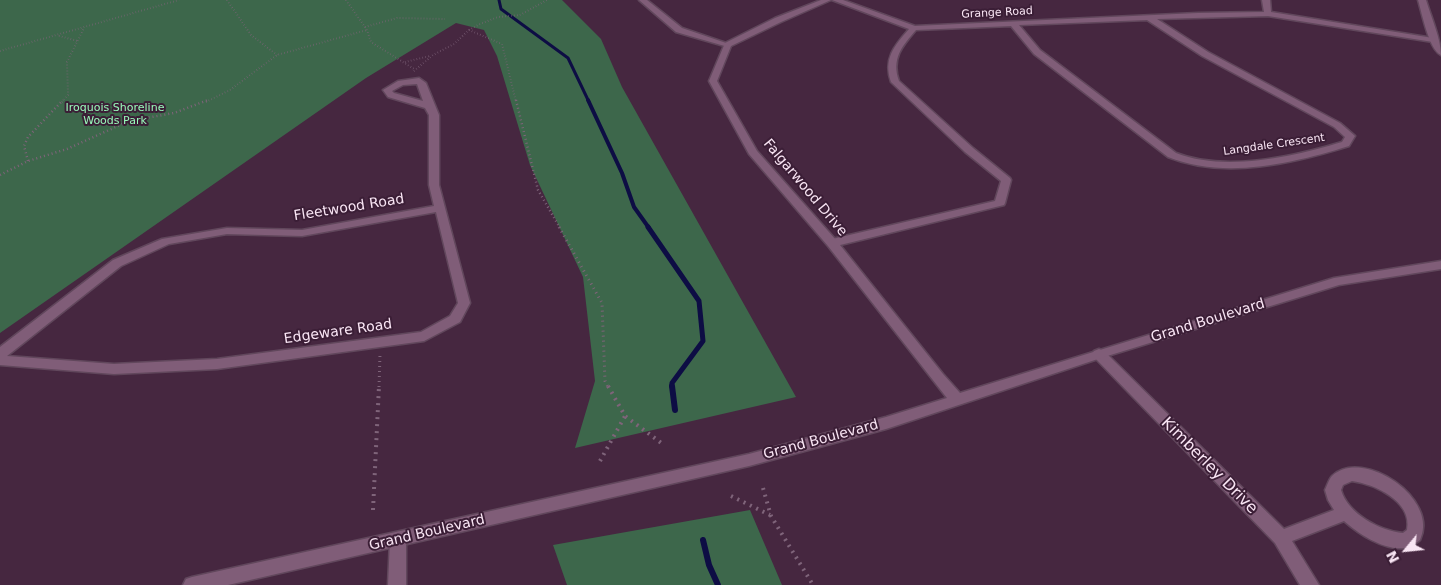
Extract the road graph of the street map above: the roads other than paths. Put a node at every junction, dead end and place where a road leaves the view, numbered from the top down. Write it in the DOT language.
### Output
graph roads {
  1 [pos="643,0"];
  2 [pos="827,0"];
  3 [pos="836,0"];
  4 [pos="1266,0"];
  5 [pos="1422,0"];
  6 [pos="1268,14"];
  7 [pos="1150,18"];
  8 [pos="1013,23"];
  9 [pos="914,28"];
  10 [pos="1433,40"];
  11 [pos="728,45"];
  12 [pos="1441,53"];
  13 [pos="429,106"];
  14 [pos="440,208"];
  15 [pos="832,243"];
  16 [pos="1441,265"];
  17 [pos="0,354"];
  18 [pos="1099,354"];
  19 [pos="0,360"];
  20 [pos="957,399"];
  21 [pos="1345,513"];
  22 [pos="1281,538"];
  23 [pos="398,540"];
  24 [pos="192,585"];
  25 [pos="397,585"];
  26 [pos="1310,585"];
  1 -- 11 [label="street"];
  2 -- 11 [label="street"];
  3 -- 9 [label="street, Grange Road"];
  4 -- 6 [label="street"];
  5 -- 10 [label="street"];
  6 -- 7 [label="street, Grange Road"];
  6 -- 10 [label="street, Grange Road"];
  7 -- 8 [label="street, Grange Road"];
  7 -- 8 [label="street, Langdale Crescent"];
  8 -- 9 [label="street, Grange Road"];
  9 -- 15 [label="street"];
  10 -- 12 [label="street"];
  11 -- 15 [label="street, Falgarwood Drive"];
  13 -- 13 [label="street, Edgeware Road"];
  13 -- 14 [label="street, Edgeware Road"];
  14 -- 17 [label="street, Fleetwood Road"];
  14 -- 19 [label="street, Edgeware Road"];
  15 -- 20 [label="street, Falgarwood Drive"];
  16 -- 18 [label="street, Grand Boulevard"];
  18 -- 20 [label="street, Grand Boulevard"];
  18 -- 22 [label="street, Kimberley Drive"];
  20 -- 23 [label="street, Grand Boulevard"];
  21 -- 21 [label="street"];
  21 -- 22 [label="street"];
  22 -- 26 [label="street, Kimberley Drive"];
  23 -- 24 [label="street, Grand Boulevard"];
  23 -- 25 [label="street"];
}
